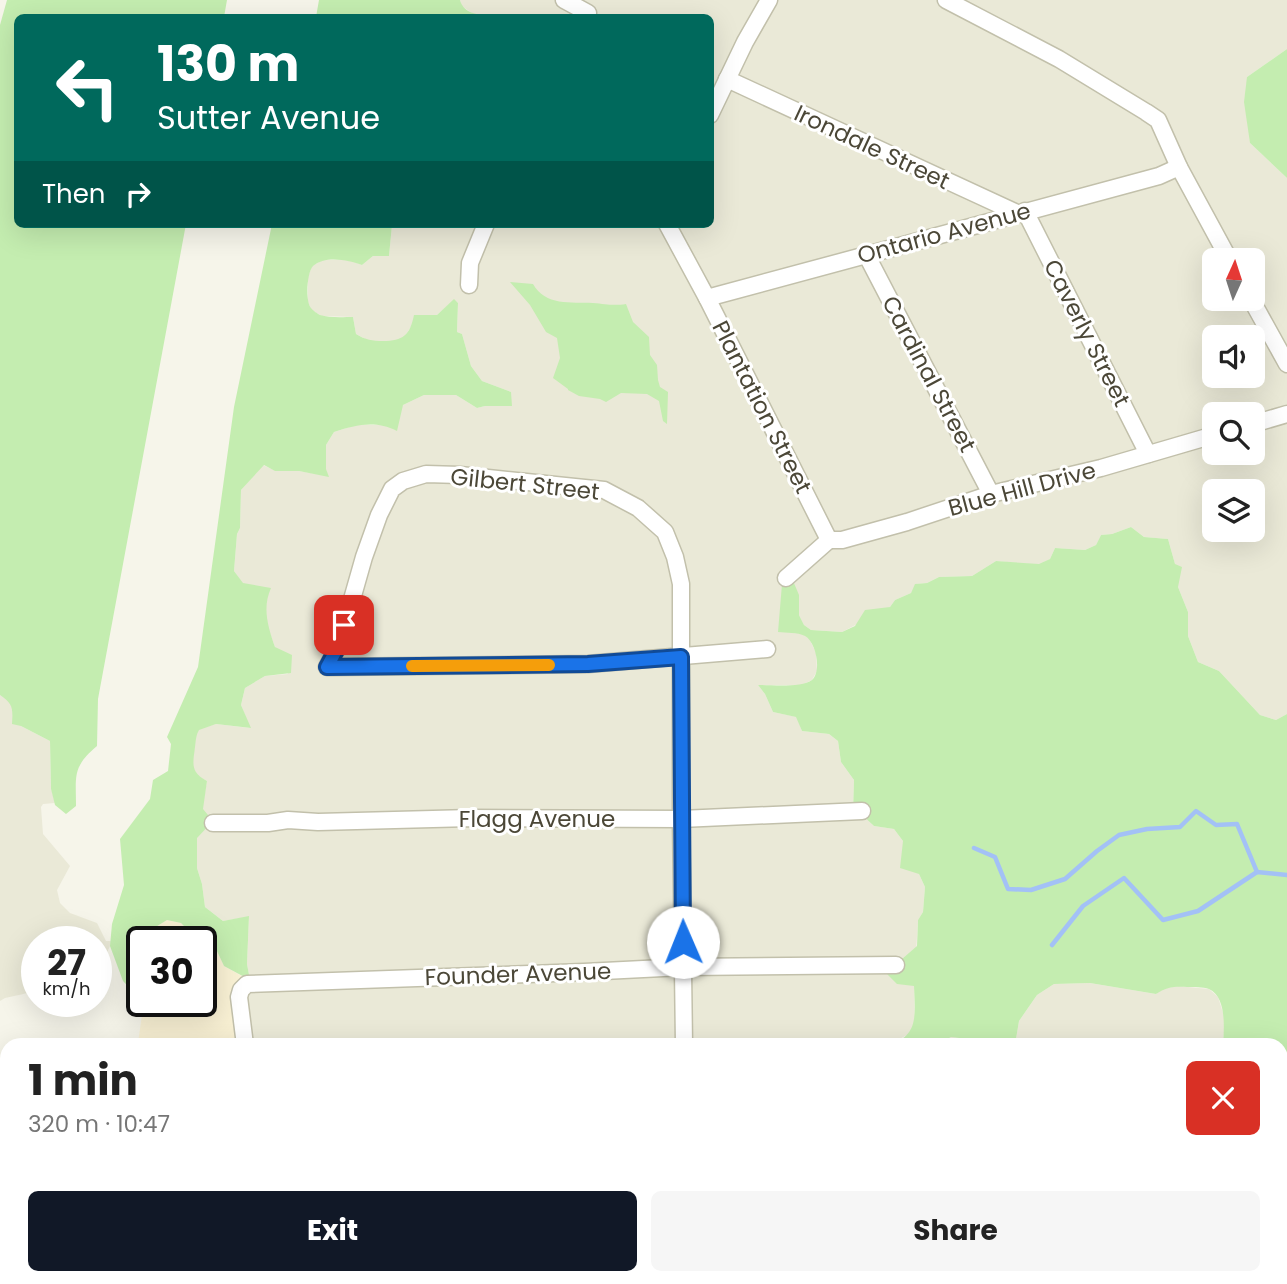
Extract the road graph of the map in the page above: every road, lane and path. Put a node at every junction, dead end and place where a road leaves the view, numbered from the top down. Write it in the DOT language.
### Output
graph roads {
  1 [pos="565,0"];
  2 [pos="769,0"];
  3 [pos="952,1"];
  4 [pos="589,10"];
  5 [pos="727,79"];
  6 [pos="714,107"];
  7 [pos="1180,167"];
  8 [pos="1021,212"];
  9 [pos="484,228"];
  10 [pos="669,228"];
  11 [pos="1223,248"];
  12 [pos="866,254"];
  13 [pos="470,285"];
  14 [pos="707,298"];
  15 [pos="1258,312"];
  16 [pos="1287,364"];
  17 [pos="1287,414"];
  18 [pos="1265,420"];
  19 [pos="1202,438"];
  20 [pos="1148,454"];
  21 [pos="991,494"];
  22 [pos="829,540"];
  23 [pos="786,578"];
  24 [pos="767,649"];
  25 [pos="681,657"];
  26 [pos="862,811"];
  27 [pos="681,819"];
  28 [pos="213,823"];
  29 [pos="895,965"];
  30 [pos="683,967"];
  31 [pos="244,1038"];
  32 [pos="684,1038"];
  1 -- 4 [label="street"];
  2 -- 5 [label="street"];
  3 -- 7 [label="street"];
  5 -- 6 [label="street"];
  5 -- 8 [label="street, Irondale Street"];
  7 -- 8 [label="street, Ontario Avenue"];
  7 -- 11 [label="street"];
  8 -- 12 [label="street, Ontario Avenue"];
  8 -- 20 [label="street, Caverly Street"];
  9 -- 13 [label="street"];
  10 -- 14 [label="street, Plantation Street"];
  12 -- 14 [label="street, Ontario Avenue"];
  12 -- 21 [label="street, Cardinal Street"];
  14 -- 22 [label="street, Plantation Street"];
  15 -- 16 [label="street"];
  17 -- 18 [label="street"];
  19 -- 20 [label="street, Blue Hill Drive"];
  20 -- 21 [label="street, Blue Hill Drive"];
  21 -- 22 [label="street, Blue Hill Drive"];
  22 -- 23 [label="street"];
  24 -- 25 [label="street"];
  25 -- 25 [label="street, Gilbert Street"];
  25 -- 27 [label="street, Gilbert Street"];
  26 -- 27 [label="street, Flagg Avenue"];
  27 -- 28 [label="street, Flagg Avenue"];
  27 -- 30 [label="street, Gilbert Street"];
  29 -- 30 [label="street, Founder Avenue"];
  30 -- 31 [label="street, Founder Avenue"];
  30 -- 32 [label="street, Gilbert Street"];
}
